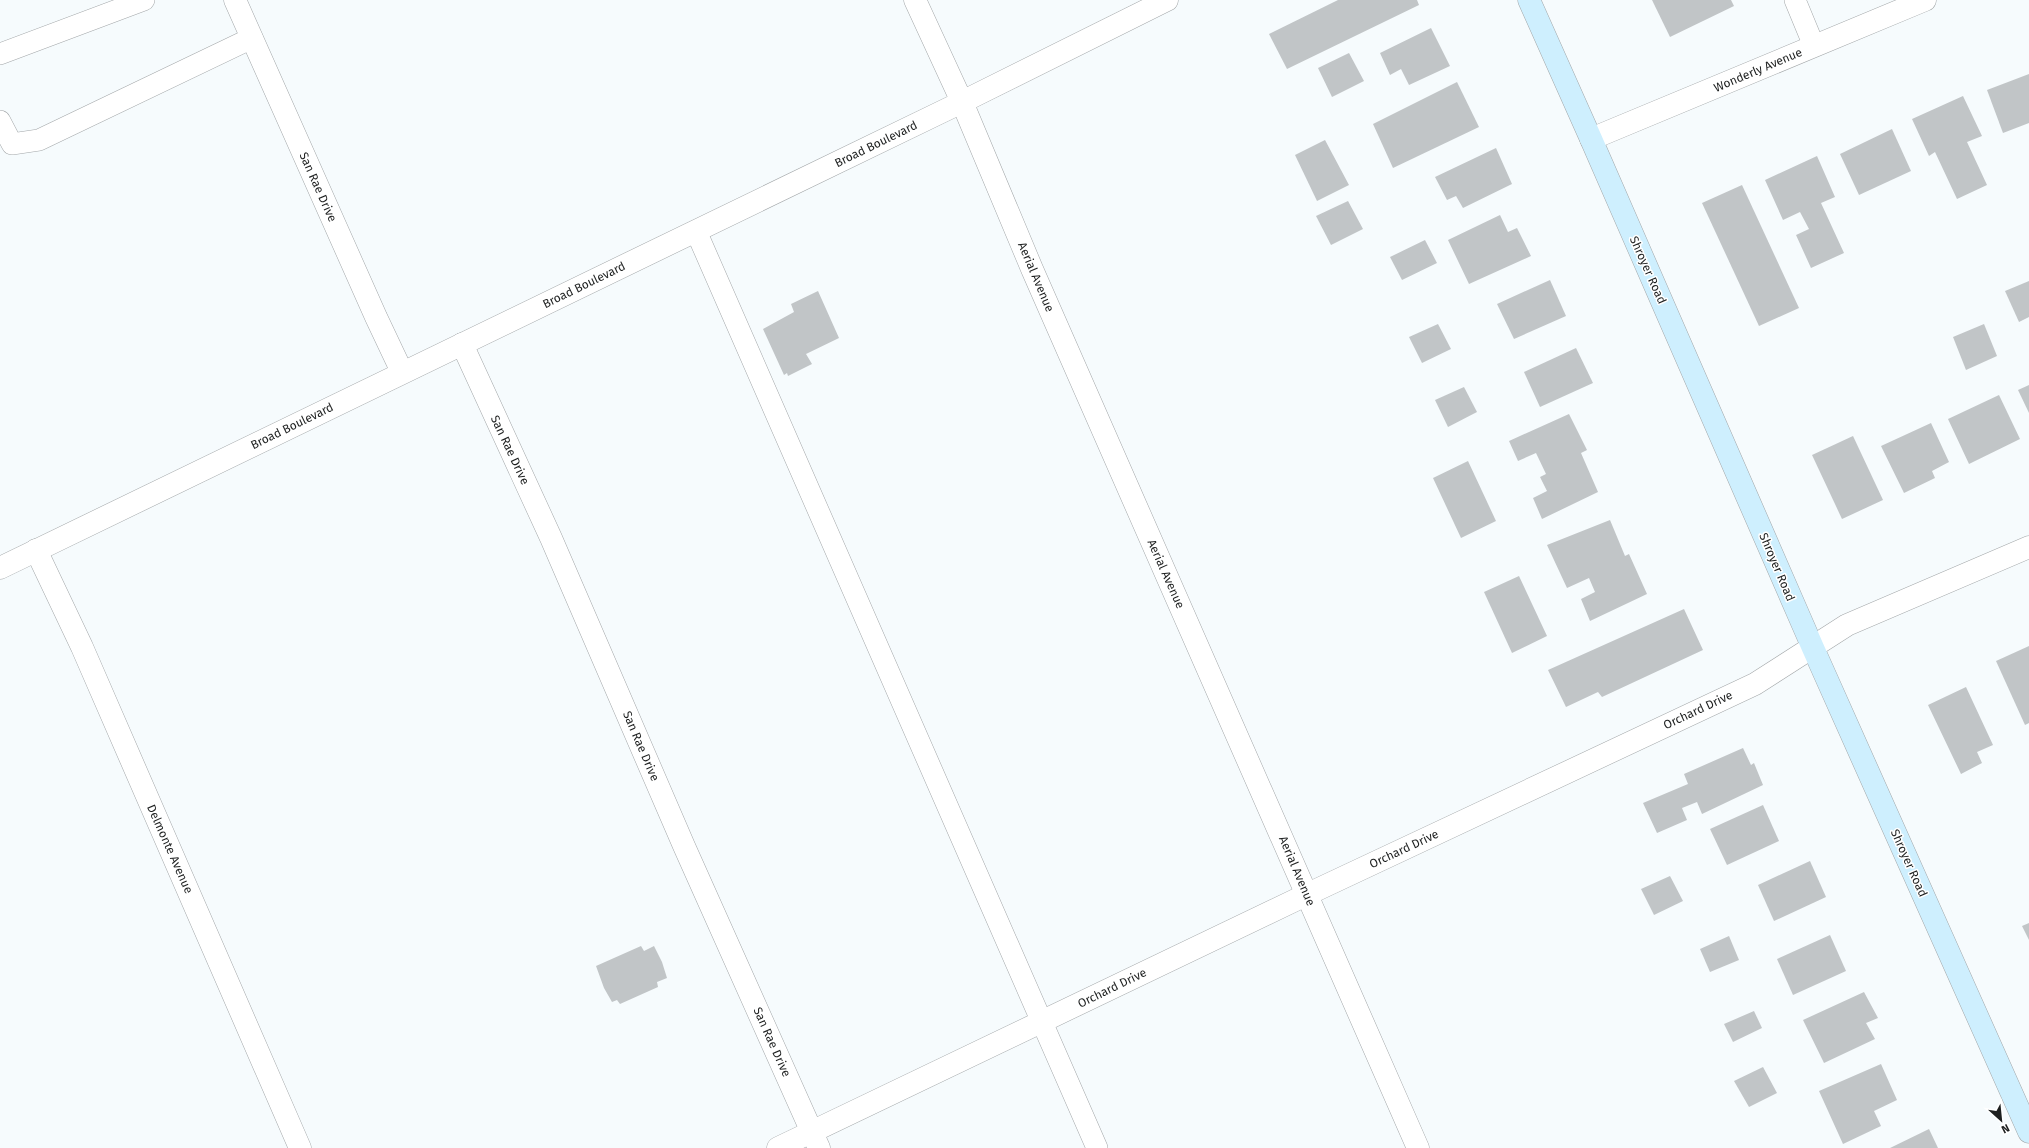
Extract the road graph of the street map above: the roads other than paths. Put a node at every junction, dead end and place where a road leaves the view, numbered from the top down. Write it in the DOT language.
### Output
graph roads {
  1 [pos="144,0"];
  2 [pos="235,0"];
  3 [pos="915,0"];
  4 [pos="1167,0"];
  5 [pos="1529,0"];
  6 [pos="1795,0"];
  7 [pos="1925,0"];
  8 [pos="252,38"];
  9 [pos="1814,46"];
  10 [pos="0,54"];
  11 [pos="962,102"];
  12 [pos="0,121"];
  13 [pos="1591,139"];
  14 [pos="696,231"];
  15 [pos="462,344"];
  16 [pos="402,372"];
  17 [pos="2029,547"];
  18 [pos="36,550"];
  19 [pos="0,568"];
  20 [pos="1812,648"];
  21 [pos="1308,894"];
  22 [pos="1042,1022"];
  23 [pos="2023,1101"];
  24 [pos="2029,1132"];
  25 [pos="816,1139"];
  26 [pos="300,1148"];
  27 [pos="778,1148"];
  28 [pos="1097,1148"];
  29 [pos="1418,1148"];
  1 -- 10 [label="lane"];
  2 -- 8 [label="street, San Rae Drive"];
  3 -- 11 [label="street, Aerial Avenue"];
  4 -- 11 [label="street, Broad Boulevard"];
  5 -- 13 [label="main road, Shroyer Road"];
  6 -- 9 [label="lane"];
  7 -- 9 [label="street, Wonderly Avenue"];
  8 -- 12 [label="lane"];
  8 -- 16 [label="street, San Rae Drive"];
  9 -- 13 [label="street, Wonderly Avenue"];
  11 -- 14 [label="street, Broad Boulevard"];
  11 -- 21 [label="street, Aerial Avenue"];
  13 -- 20 [label="main road, Shroyer Road"];
  14 -- 15 [label="street, Broad Boulevard"];
  14 -- 22 [label="lane"];
  15 -- 16 [label="street, Broad Boulevard"];
  15 -- 25 [label="street, San Rae Drive"];
  16 -- 18 [label="street, Broad Boulevard"];
  17 -- 20 [label="street, Orchard Drive"];
  18 -- 19 [label="street, Broad Boulevard"];
  18 -- 26 [label="street, Delmonte Avenue"];
  20 -- 21 [label="street, Orchard Drive"];
  20 -- 23 [label="main road, Shroyer Road"];
  21 -- 22 [label="street, Orchard Drive"];
  21 -- 29 [label="street, Aerial Avenue"];
  22 -- 25 [label="street, Orchard Drive"];
  22 -- 28 [label="lane"];
  23 -- 24 [label="main road, Shroyer Road"];
  25 -- 27 [label="street, Orchard Drive"];
}
